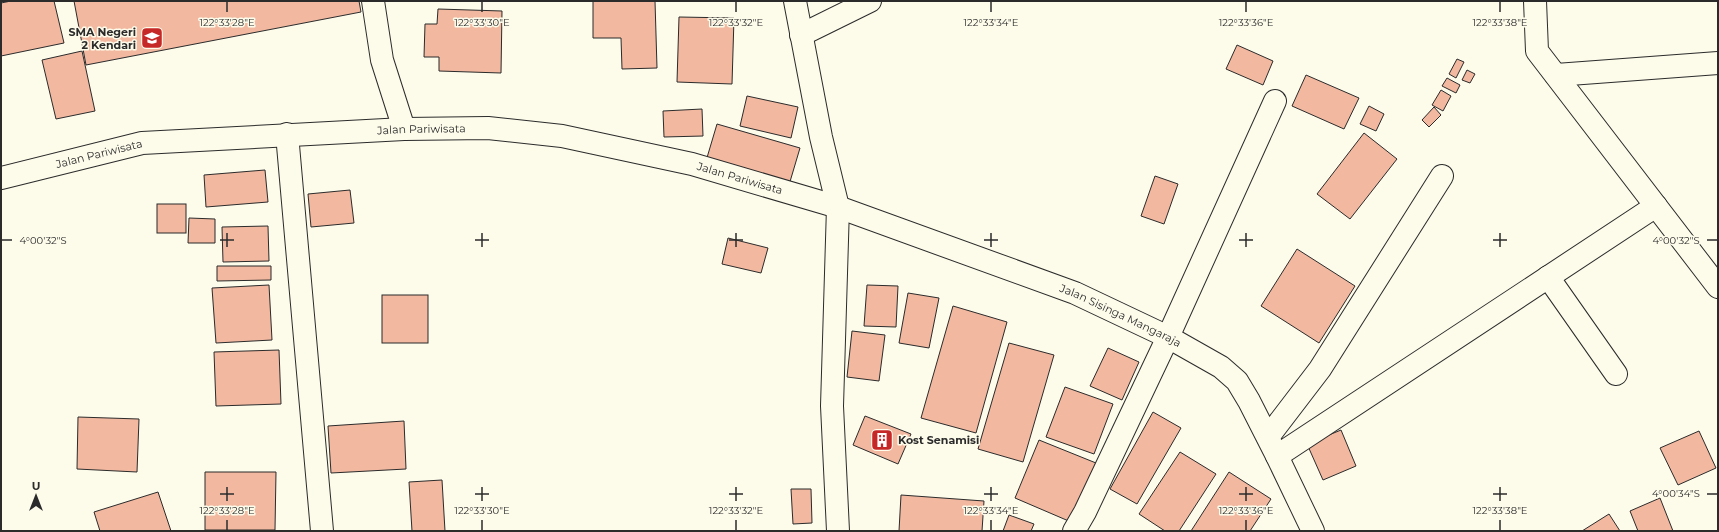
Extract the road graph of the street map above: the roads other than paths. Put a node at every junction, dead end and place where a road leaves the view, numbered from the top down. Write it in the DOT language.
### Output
graph roads {
  1 [pos="373,1"];
  2 [pos="795,1"];
  3 [pos="870,1"];
  4 [pos="1536,1"];
  5 [pos="802,35"];
  6 [pos="1718,63"];
  7 [pos="1556,75"];
  8 [pos="1275,101"];
  9 [pos="404,129"];
  10 [pos="287,134"];
  11 [pos="1442,176"];
  12 [pos="1,178"];
  13 [pos="1656,206"];
  14 [pos="838,207"];
  15 [pos="1548,277"];
  16 [pos="1718,287"];
  17 [pos="1168,337"];
  18 [pos="1616,374"];
  19 [pos="1273,447"];
  20 [pos="322,531"];
  21 [pos="838,531"];
  22 [pos="1074,531"];
  23 [pos="1313,531"];
  1 -- 9 [label="street"];
  2 -- 5 [label="street"];
  3 -- 5 [label="street"];
  4 -- 7 [label="street"];
  5 -- 14 [label="street"];
  6 -- 7 [label="street"];
  7 -- 13 [label="street"];
  8 -- 17 [label="street"];
  9 -- 10 [label="street, Jalan Pariwisata"];
  9 -- 14 [label="street, Jalan Pariwisata"];
  10 -- 12 [label="street, Jalan Pariwisata"];
  10 -- 20 [label="street"];
  11 -- 19 [label="street"];
  13 -- 15 [label="street"];
  13 -- 16 [label="street"];
  14 -- 17 [label="street, Jalan Sisinga Mangaraja"];
  14 -- 21 [label="street"];
  15 -- 18 [label="street"];
  15 -- 19 [label="street"];
  17 -- 19 [label="street, Jalan Sisinga Mangaraja"];
  17 -- 22 [label="street"];
  19 -- 23 [label="street, Jalan Sisinga Mangaraja"];
}
